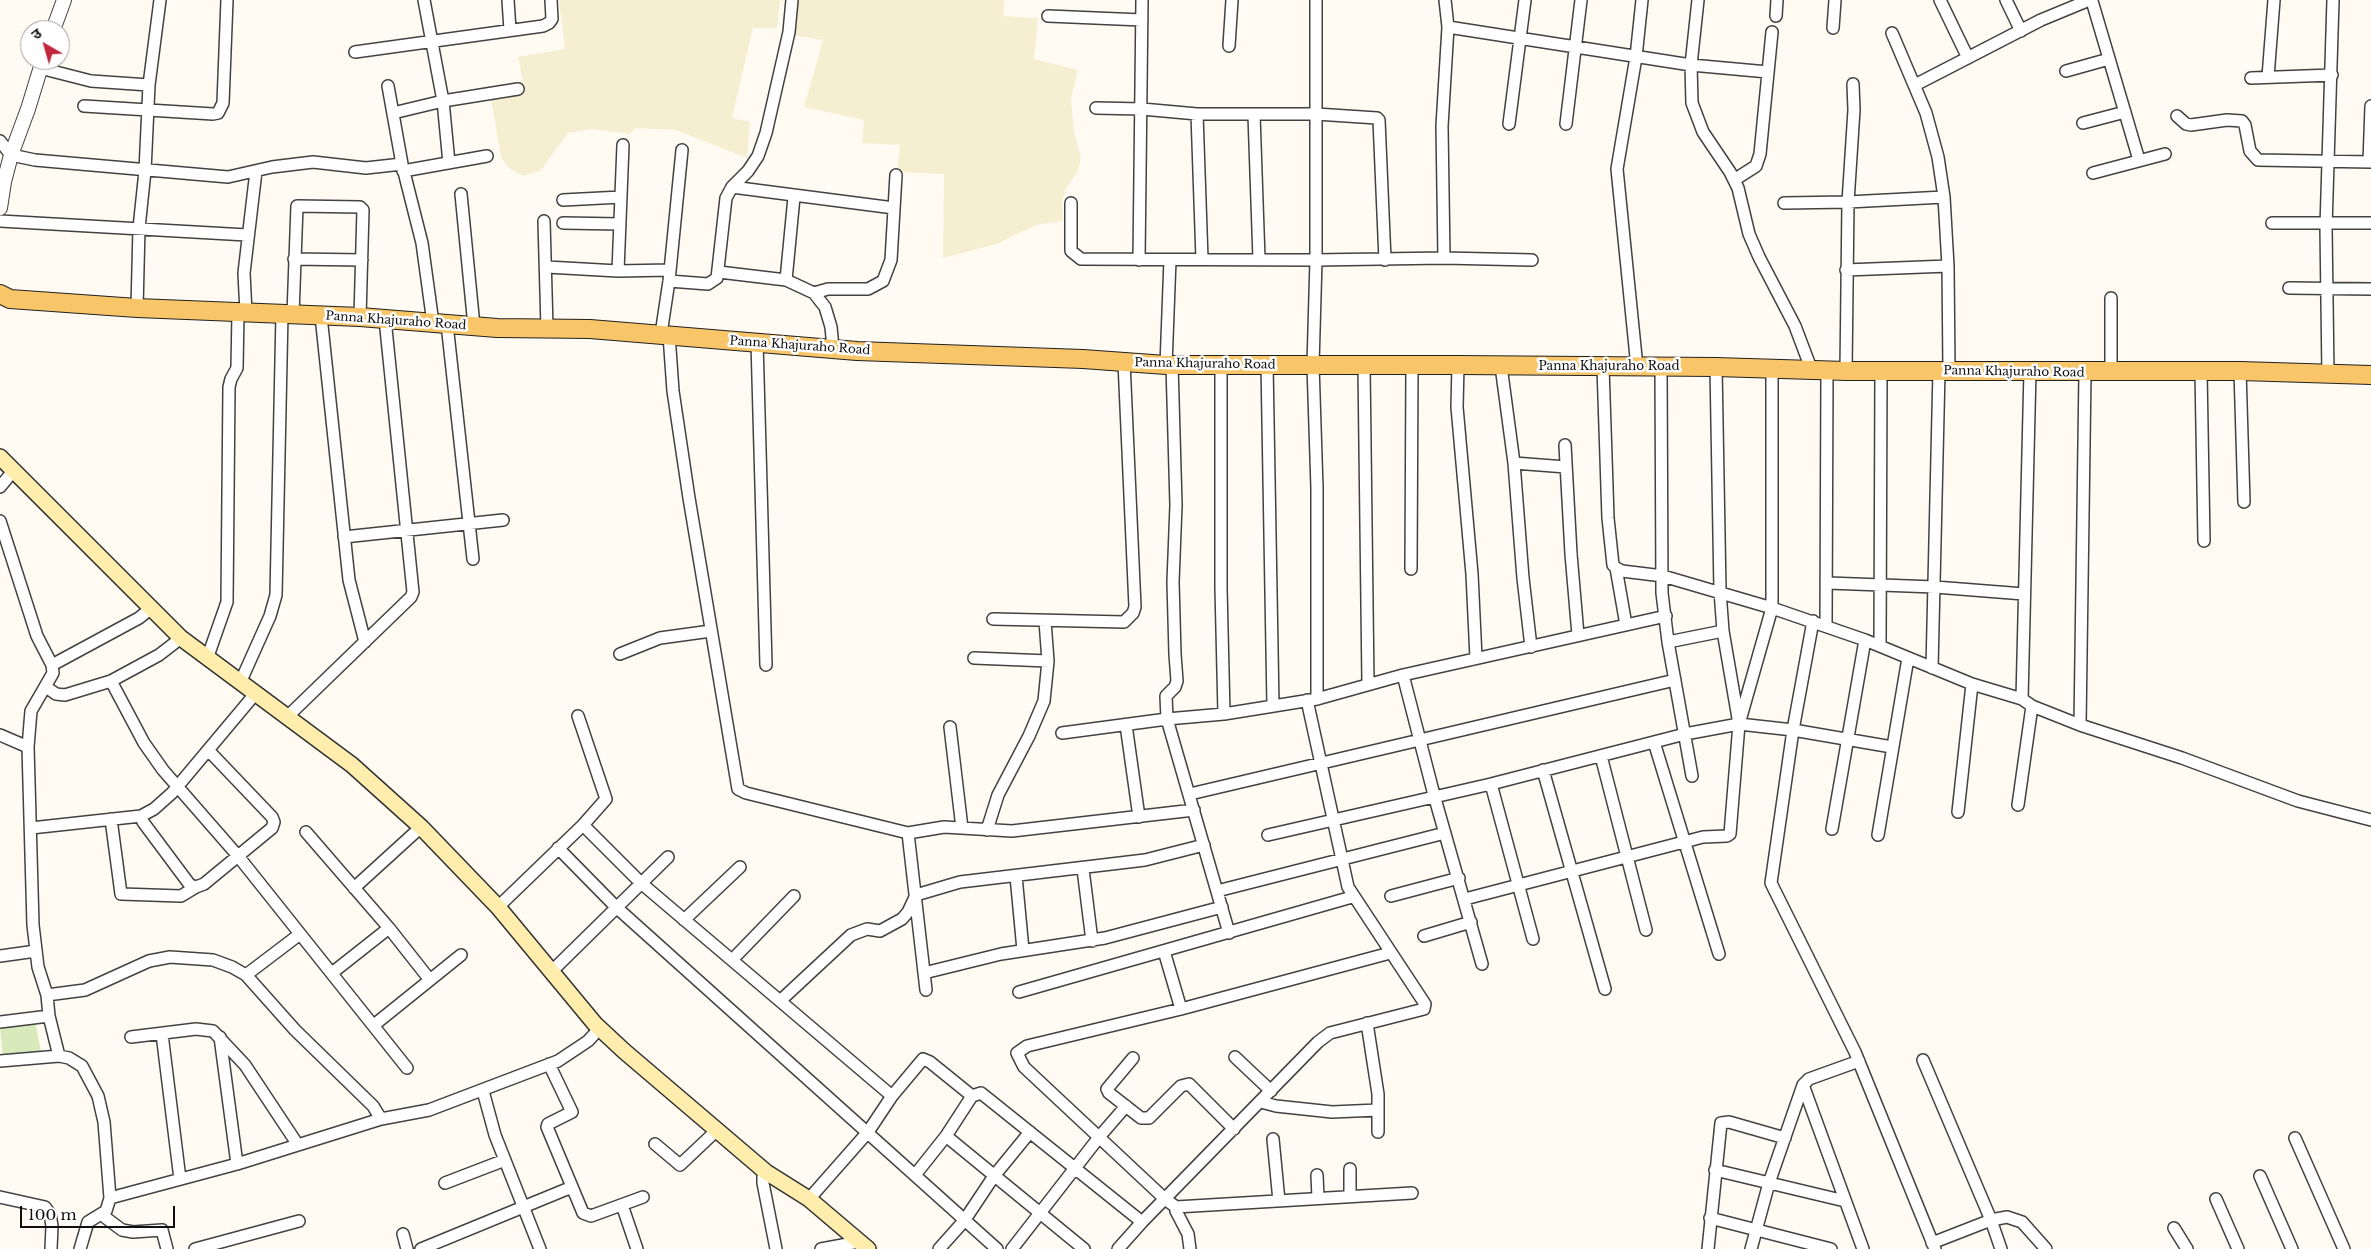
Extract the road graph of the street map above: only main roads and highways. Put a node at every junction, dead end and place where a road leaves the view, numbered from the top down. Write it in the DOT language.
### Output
graph roads {
  1 [pos="3,298"];
  2 [pos="2371,375"];
  3 [pos="0,457"];
  4 [pos="864,1245"];
  1 -- 2 [label="main road, Panna Khajuraho Road"];
  3 -- 4 [label="main road"];
}
